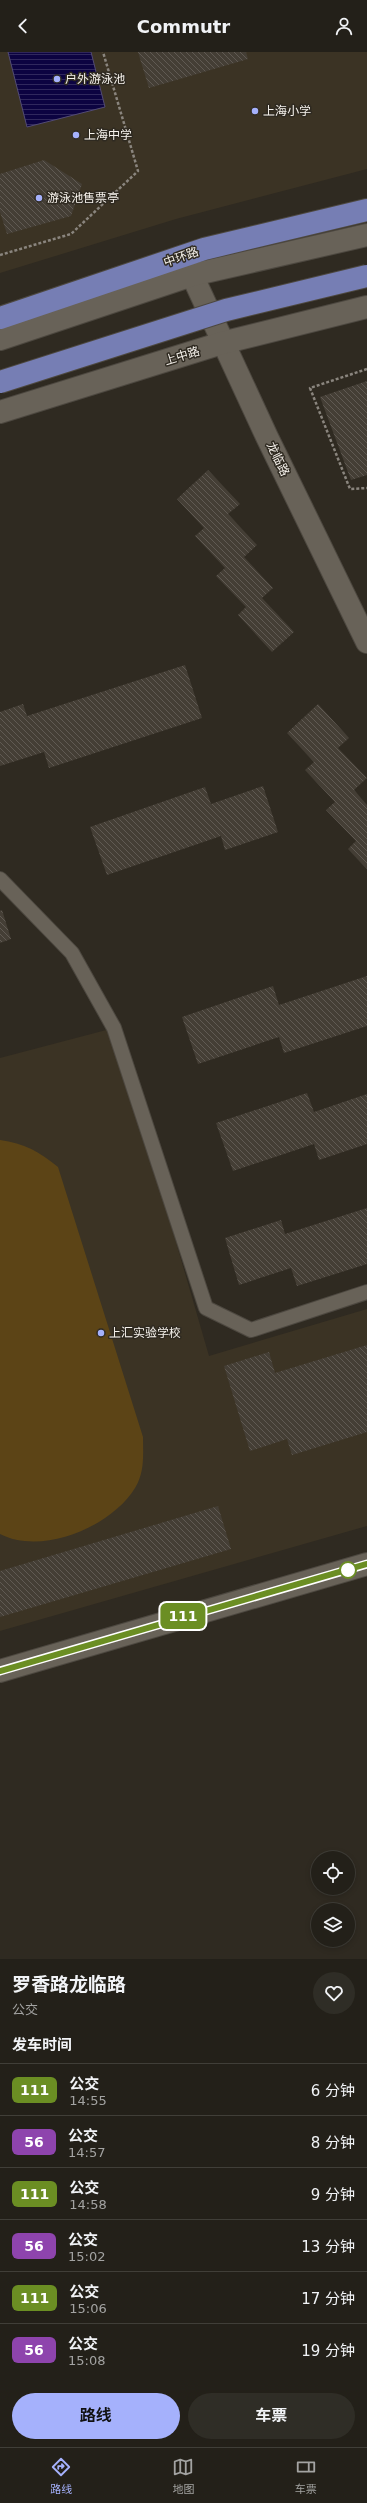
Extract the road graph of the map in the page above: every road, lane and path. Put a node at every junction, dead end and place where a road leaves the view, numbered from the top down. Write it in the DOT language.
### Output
graph roads {
  1 [pos="102,52"];
  2 [pos="367,210"];
  3 [pos="367,235"];
  4 [pos="0,255"];
  5 [pos="192,275"];
  6 [pos="367,276"];
  7 [pos="367,307"];
  8 [pos="0,318"];
  9 [pos="0,339"];
  10 [pos="222,343"];
  11 [pos="367,369"];
  12 [pos="0,382"];
  13 [pos="0,412"];
  14 [pos="367,488"];
  15 [pos="367,642"];
  16 [pos="0,879"];
  17 [pos="367,1292"];
  18 [pos="367,1564"];
  19 [pos="0,1670"];
  1 -- 4 [label="path"];
  2 -- 8 [label="highway, 中环路"];
  3 -- 5 [label="street"];
  5 -- 9 [label="street"];
  5 -- 10 [label="street, 龙临路"];
  6 -- 12 [label="highway, bridge"];
  7 -- 10 [label="street, 上中路"];
  10 -- 13 [label="street, 上中路"];
  10 -- 15 [label="street, 龙临路"];
  11 -- 14 [label="path"];
  16 -- 17 [label="lane"];
  18 -- 19 [label="street"];
}
